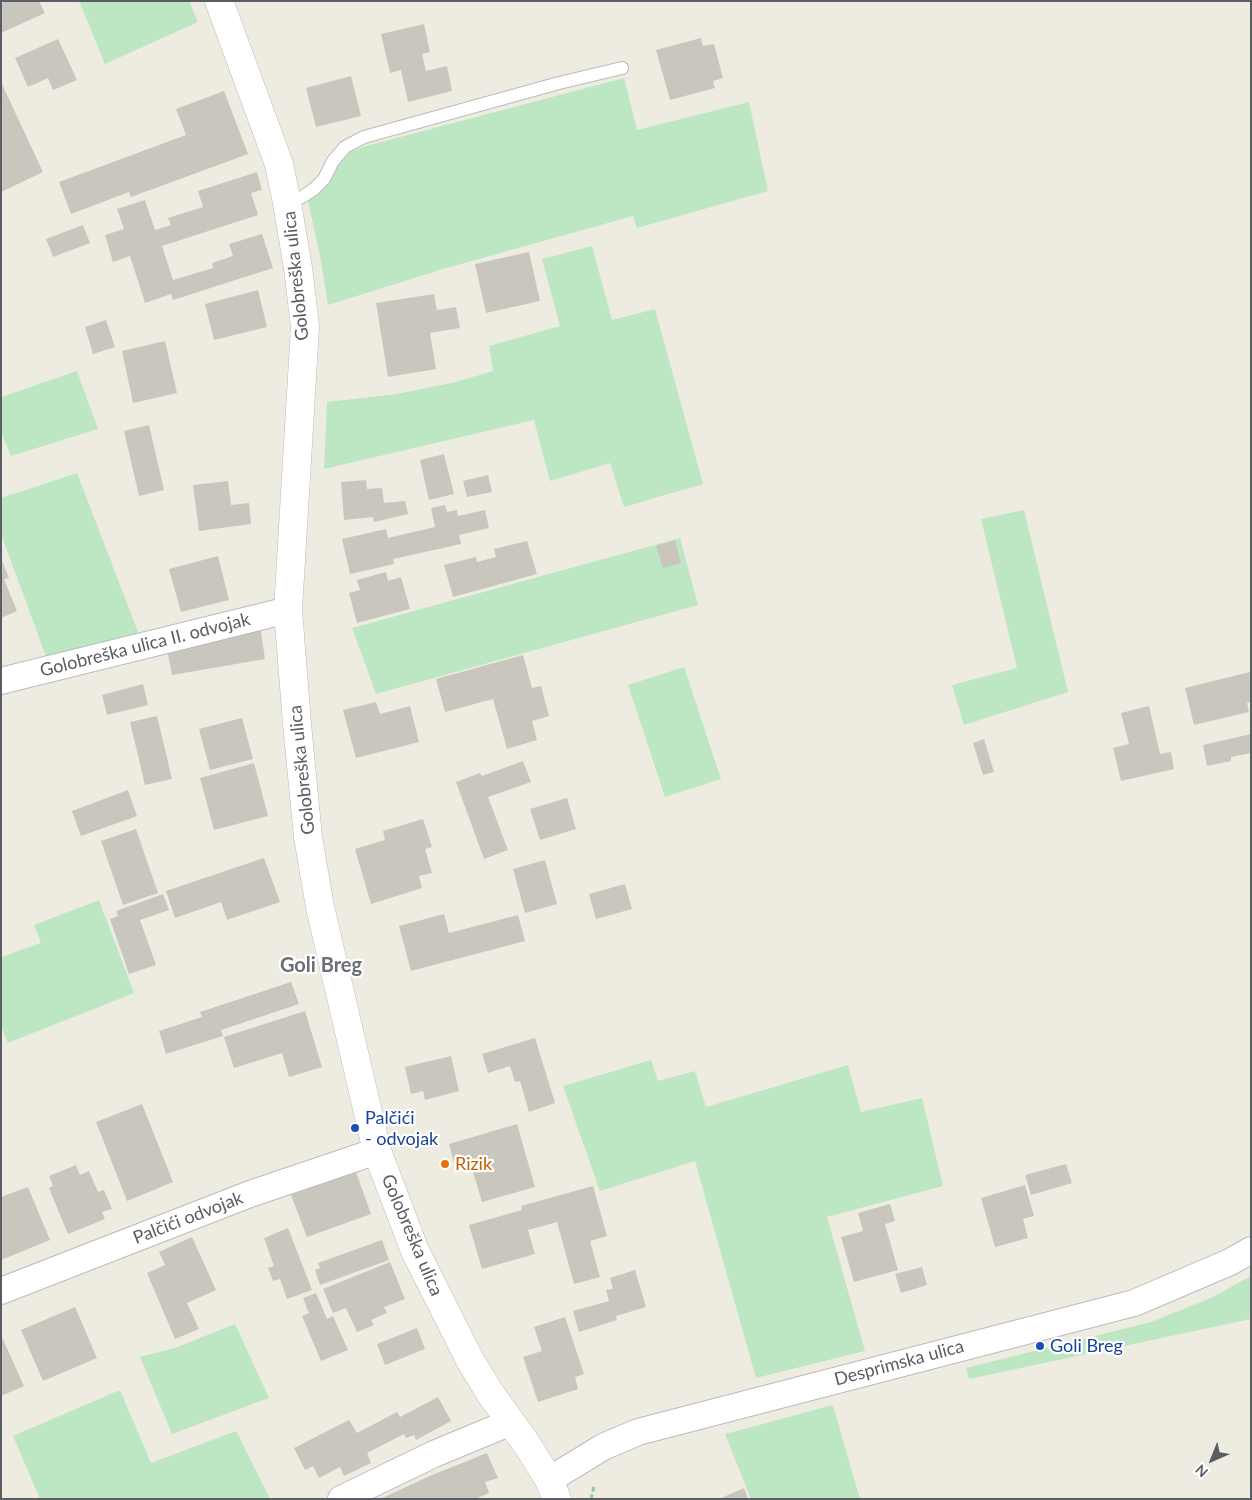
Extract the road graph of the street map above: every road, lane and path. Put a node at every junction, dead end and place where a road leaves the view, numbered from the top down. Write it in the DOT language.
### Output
graph roads {
  1 [pos="219,1"];
  2 [pos="622,68"];
  3 [pos="288,203"];
  4 [pos="288,610"];
  5 [pos="1,681"];
  6 [pos="377,1151"];
  7 [pos="1251,1250"];
  8 [pos="1,1291"];
  9 [pos="511,1422"];
  10 [pos="553,1489"];
  11 [pos="341,1499"];
  1 -- 3 [label="street, Golobreška ulica"];
  2 -- 3 [label="lane"];
  3 -- 4 [label="street, Golobreška ulica"];
  4 -- 5 [label="street, Golobreška ulica II. odvojak"];
  4 -- 6 [label="street, Golobreška ulica"];
  6 -- 8 [label="street, Palčići odvojak"];
  6 -- 9 [label="street, Golobreška ulica"];
  7 -- 10 [label="street, Desprimska ulica"];
  9 -- 10 [label="street, Golobreška ulica"];
  9 -- 11 [label="street"];
}
